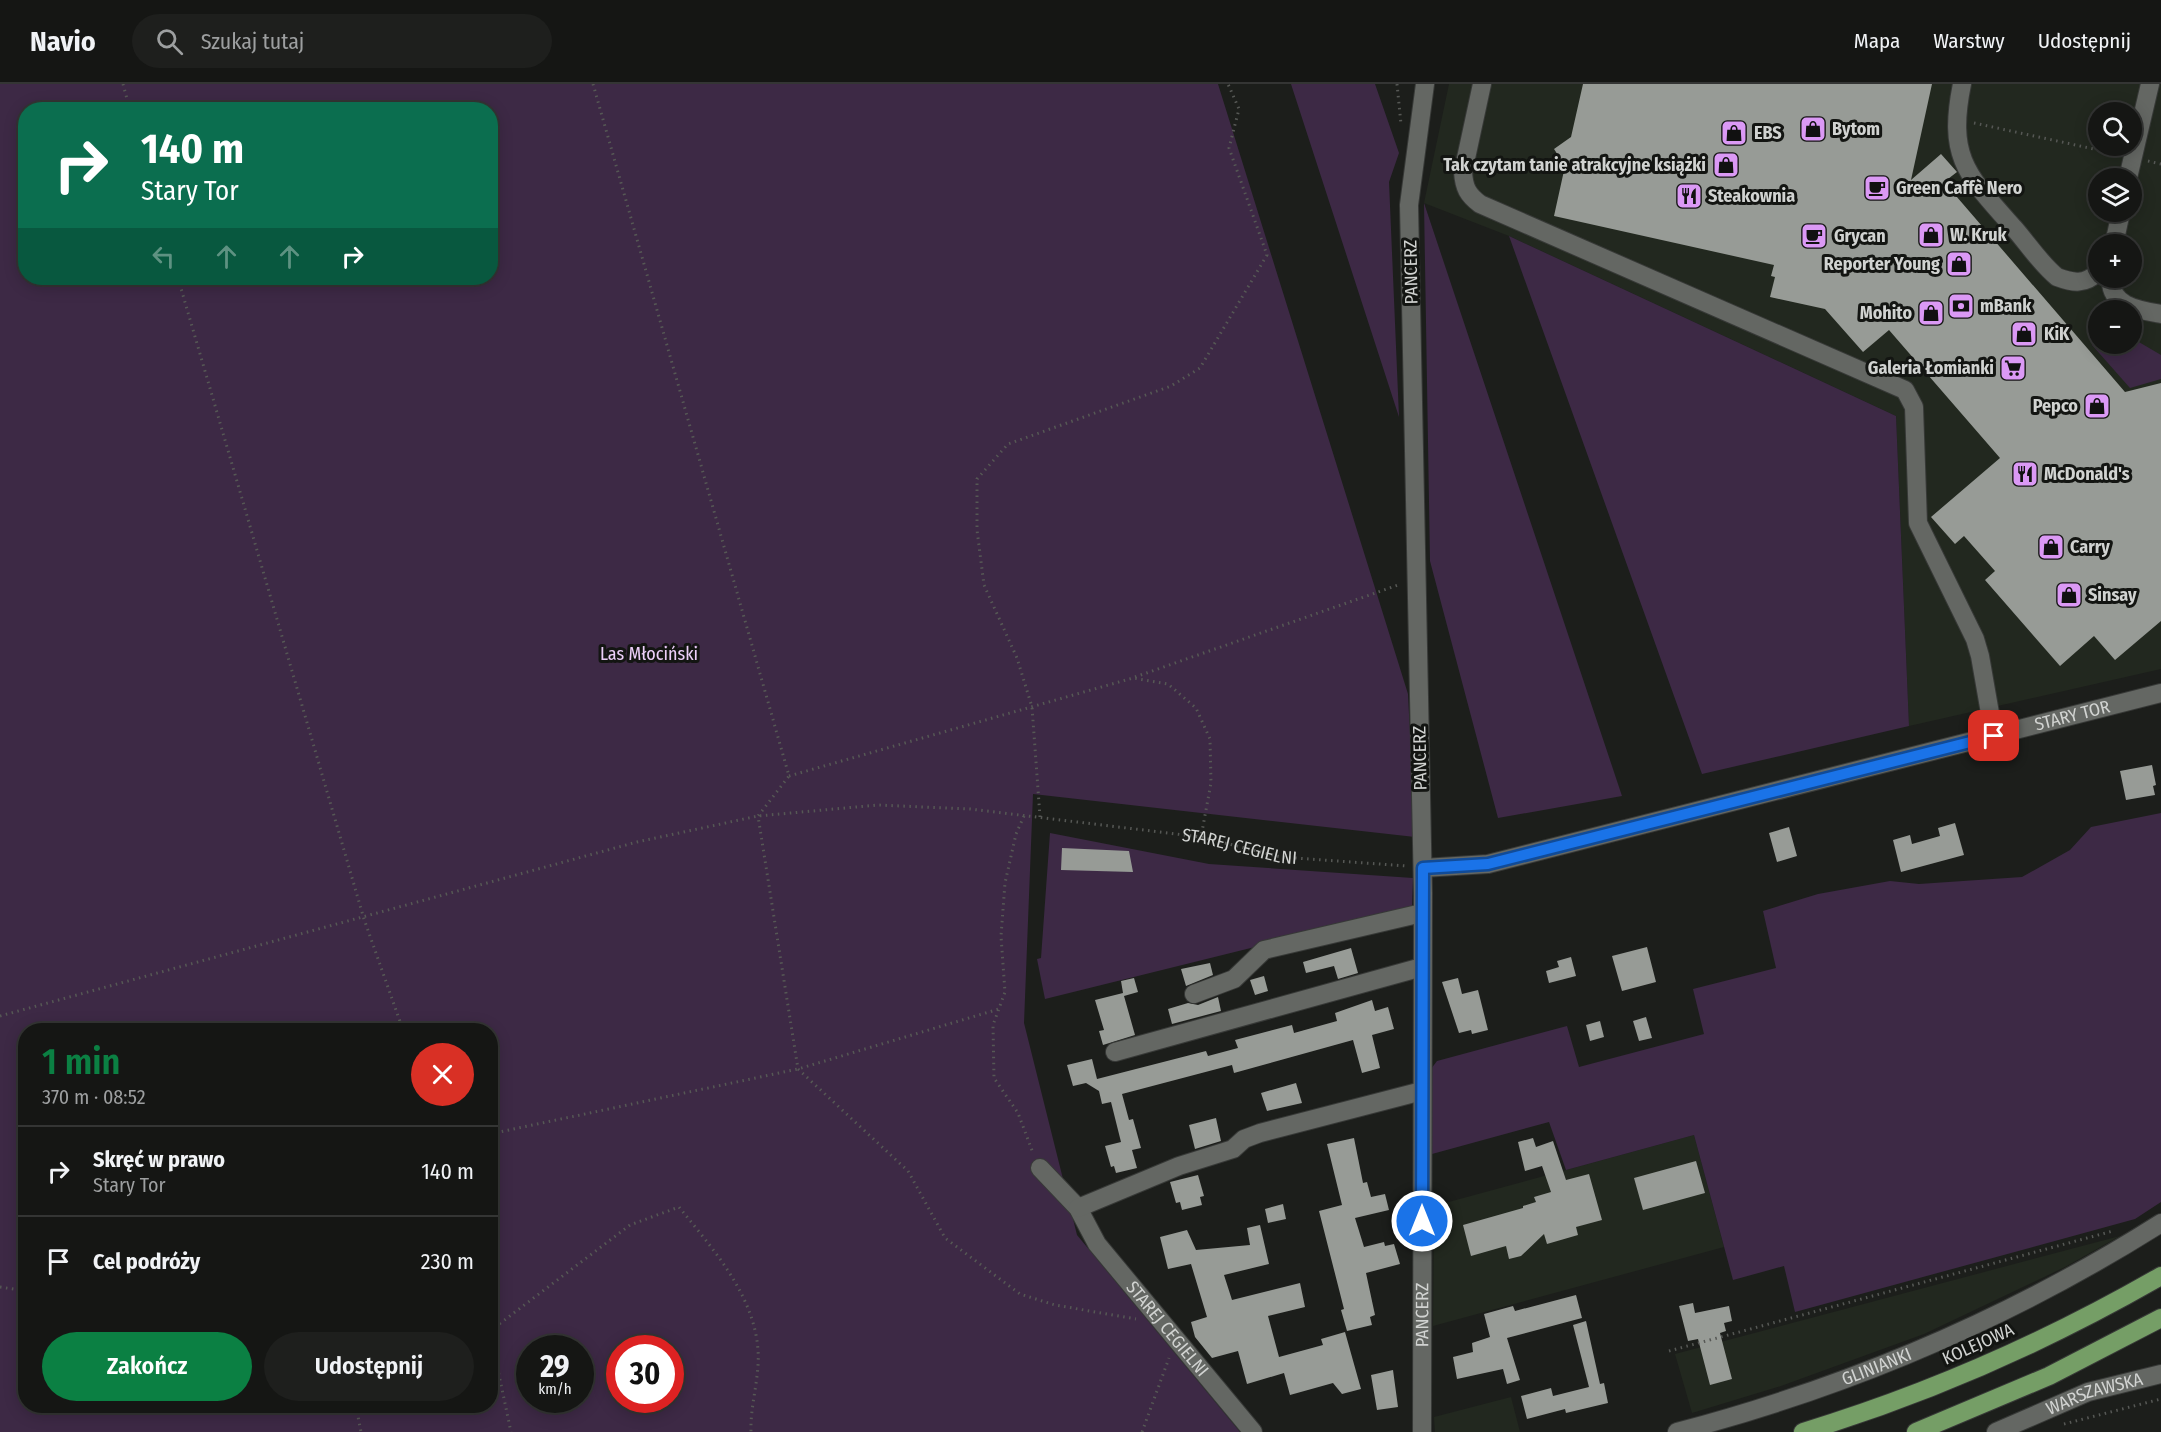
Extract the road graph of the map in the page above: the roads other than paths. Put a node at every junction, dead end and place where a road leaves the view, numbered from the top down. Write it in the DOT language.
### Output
graph roads {
  1 [pos="1425,84"];
  2 [pos="1482,84"];
  3 [pos="1962,84"];
  4 [pos="2150,84"];
  5 [pos="2130,168"];
  6 [pos="2088,280"];
  7 [pos="2113,288"];
  8 [pos="2154,313"];
  9 [pos="2161,329"];
  10 [pos="2161,693"];
  11 [pos="1994,736"];
  12 [pos="1423,868"];
  13 [pos="1422,913"];
  14 [pos="1422,967"];
  15 [pos="1194,994"];
  16 [pos="1115,1052"];
  17 [pos="1422,1091"];
  18 [pos="1040,1168"];
  19 [pos="1078,1208"];
  20 [pos="2161,1223"];
  21 [pos="2161,1276"];
  22 [pos="2161,1318"];
  23 [pos="2161,1374"];
  24 [pos="1252,1432"];
  25 [pos="1422,1432"];
  26 [pos="1677,1432"];
  27 [pos="1803,1432"];
  28 [pos="1916,1432"];
  29 [pos="1996,1432"];
  1 -- 12 [label="street, PANCERZ"];
  2 -- 11 [label="street"];
  3 -- 6 [label="street"];
  4 -- 5 [label="street"];
  7 -- 8 [label="street"];
  8 -- 9 [label="street"];
  10 -- 11 [label="street, STARY TOR"];
  11 -- 12 [label="street, STARY TOR"];
  12 -- 13 [label="street, PANCERZ"];
  13 -- 14 [label="street, PANCERZ"];
  13 -- 15 [label="street"];
  14 -- 16 [label="street"];
  14 -- 17 [label="street, PANCERZ"];
  17 -- 19 [label="street"];
  17 -- 25 [label="street, PANCERZ"];
  18 -- 19 [label="street, STAREJ CEGIELNI"];
  19 -- 24 [label="street, STAREJ CEGIELNI"];
  20 -- 26 [label="street, GLINIANKI"];
  21 -- 27 [label="highway, KOLEJOWA"];
  22 -- 28 [label="highway"];
  23 -- 29 [label="street, WARSZAWSKA"];
}
